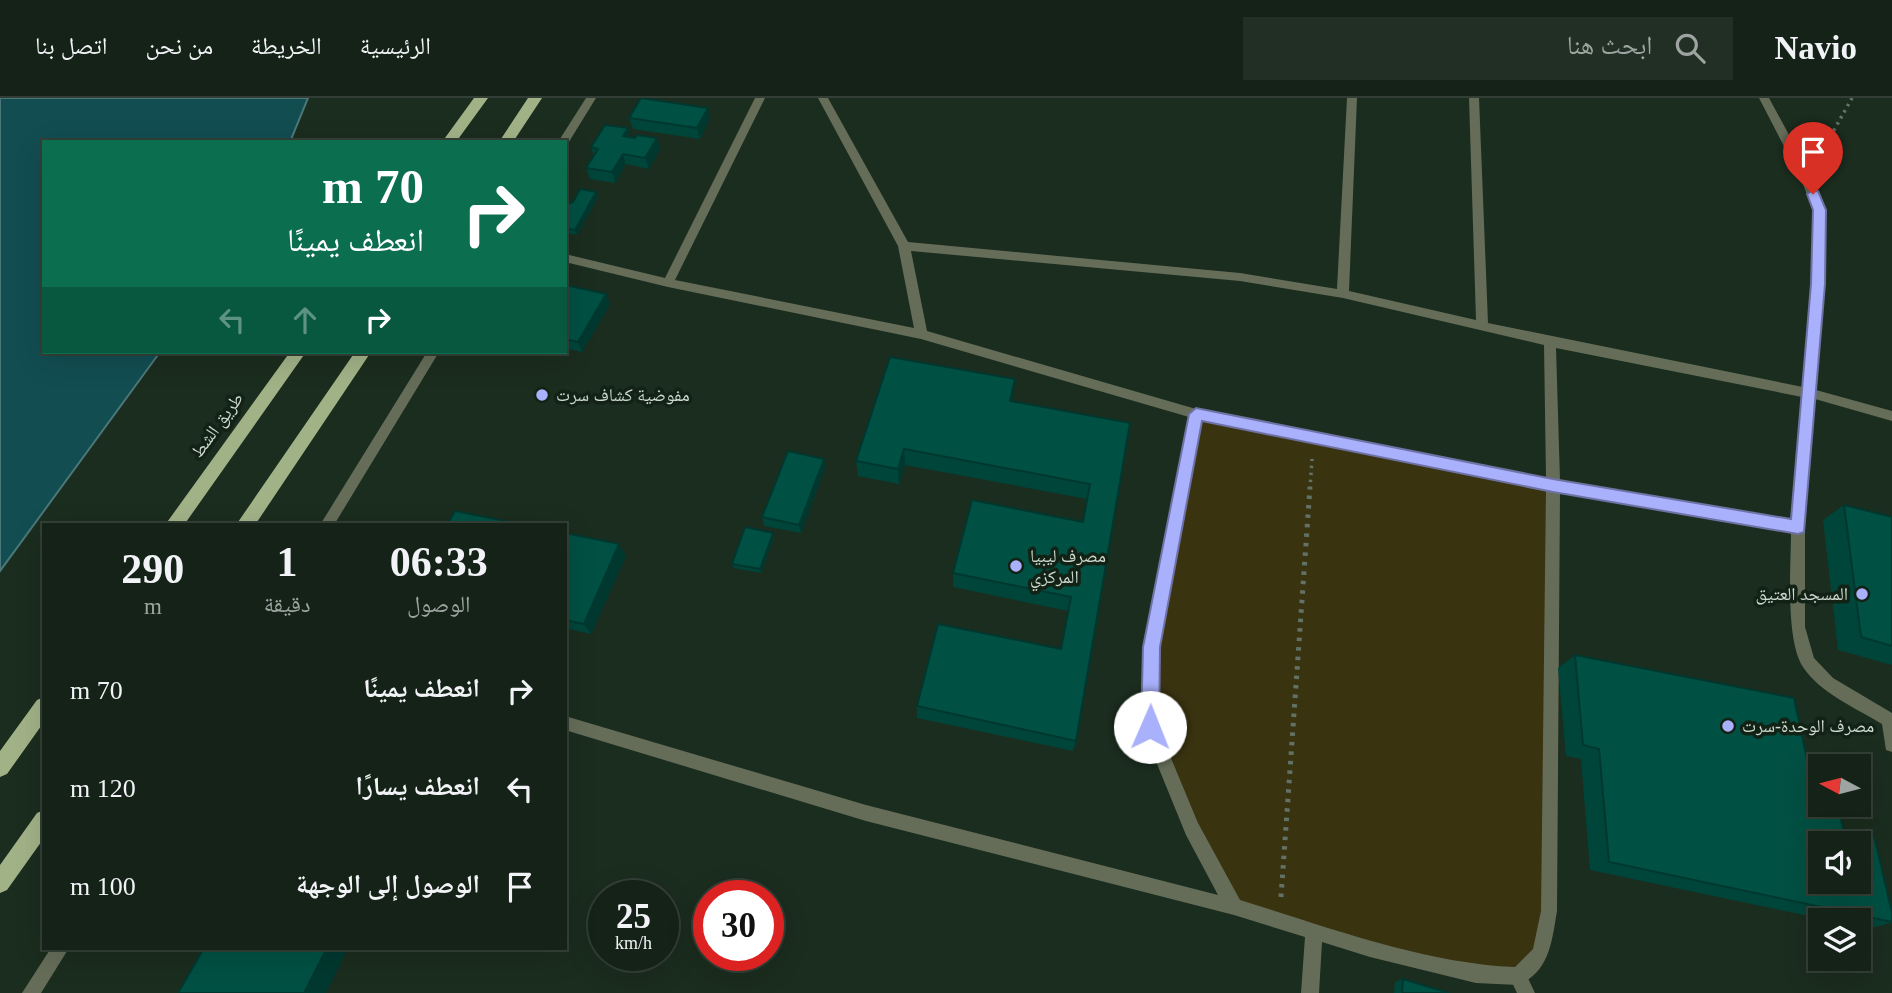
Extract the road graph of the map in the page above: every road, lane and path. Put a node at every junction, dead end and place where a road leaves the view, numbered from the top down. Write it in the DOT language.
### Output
graph roads {
  1 [pos="481,98"];
  2 [pos="535,98"];
  3 [pos="591,98"];
  4 [pos="760,98"];
  5 [pos="823,98"];
  6 [pos="1352,98"];
  7 [pos="1474,98"];
  8 [pos="1764,98"];
  9 [pos="1852,98"];
  10 [pos="450,140"];
  11 [pos="507,140"];
  12 [pos="565,140"];
  13 [pos="1807,178"];
  14 [pos="904,246"];
  15 [pos="567,258"];
  16 [pos="668,283"];
  17 [pos="1343,294"];
  18 [pos="1482,326"];
  19 [pos="921,334"];
  20 [pos="1550,342"];
  21 [pos="297,354"];
  22 [pos="362,354"];
  23 [pos="432,354"];
  24 [pos="1810,393"];
  25 [pos="1196,414"];
  26 [pos="1892,416"];
  27 [pos="1313,438"];
  28 [pos="1553,485"];
  29 [pos="175,523"];
  30 [pos="246,523"];
  31 [pos="328,523"];
  32 [pos="1798,527"];
  33 [pos="42,709"];
  34 [pos="1891,721"];
  35 [pos="567,724"];
  36 [pos="1892,745"];
  37 [pos="0,767"];
  38 [pos="42,823"];
  39 [pos="0,883"];
  40 [pos="1234,907"];
  41 [pos="1279,922"];
  42 [pos="1314,933"];
  43 [pos="60,950"];
  44 [pos="1522,985"];
  45 [pos="31,993"];
  46 [pos="1310,993"];
  1 -- 10 [label="main road"];
  2 -- 11 [label="main road"];
  3 -- 12 [label="street"];
  4 -- 16 [label="street"];
  5 -- 14 [label="street"];
  6 -- 17 [label="street"];
  7 -- 18 [label="street"];
  8 -- 13 [label="street"];
  9 -- 13 [label="path"];
  13 -- 24 [label="street"];
  14 -- 17 [label="street"];
  14 -- 19 [label="street"];
  15 -- 16 [label="street"];
  16 -- 19 [label="street"];
  17 -- 18 [label="street"];
  18 -- 20 [label="street"];
  19 -- 25 [label="street"];
  20 -- 24 [label="street"];
  20 -- 28 [label="street"];
  21 -- 29 [label="main road, طريق الشط"];
  22 -- 30 [label="main road"];
  23 -- 31 [label="street"];
  24 -- 26 [label="street"];
  24 -- 32 [label="street"];
  25 -- 27 [label="street"];
  25 -- 40 [label="street"];
  27 -- 28 [label="street"];
  27 -- 41 [label="path"];
  28 -- 32 [label="street"];
  28 -- 44 [label="street"];
  32 -- 34 [label="street"];
  33 -- 37 [label="main road"];
  34 -- 36 [label="street"];
  35 -- 40 [label="street"];
  38 -- 39 [label="main road"];
  40 -- 41 [label="street"];
  41 -- 42 [label="street"];
  42 -- 44 [label="street"];
  42 -- 46 [label="street"];
  43 -- 45 [label="street"];
}
